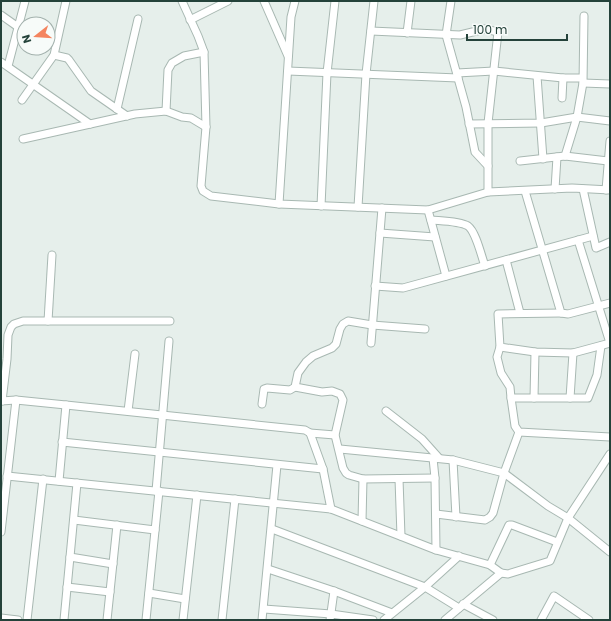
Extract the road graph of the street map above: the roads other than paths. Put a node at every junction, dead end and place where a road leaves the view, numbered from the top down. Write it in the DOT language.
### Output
graph roads {
  1 [pos="25,1"];
  2 [pos="66,1"];
  3 [pos="182,1"];
  4 [pos="264,1"];
  5 [pos="295,1"];
  6 [pos="335,1"];
  7 [pos="374,1"];
  8 [pos="411,1"];
  9 [pos="451,1"];
  10 [pos="225,2"];
  11 [pos="1,16"];
  12 [pos="21,16"];
  13 [pos="584,16"];
  14 [pos="138,20"];
  15 [pos="190,20"];
  16 [pos="16,26"];
  17 [pos="371,31"];
  18 [pos="407,33"];
  19 [pos="16,35"];
  20 [pos="446,35"];
  21 [pos="56,45"];
  22 [pos="204,52"];
  23 [pos="56,55"];
  24 [pos="53,56"];
  25 [pos="289,56"];
  26 [pos="1,62"];
  27 [pos="8,66"];
  28 [pos="494,70"];
  29 [pos="288,71"];
  30 [pos="327,73"];
  31 [pos="366,74"];
  32 [pos="457,75"];
  33 [pos="537,76"];
  34 [pos="562,78"];
  35 [pos="582,80"];
  36 [pos="33,84"];
  37 [pos="610,84"];
  38 [pos="562,98"];
  39 [pos="22,100"];
  40 [pos="117,109"];
  41 [pos="166,111"];
  42 [pos="127,116"];
  43 [pos="577,117"];
  44 [pos="610,121"];
  45 [pos="488,123"];
  46 [pos="541,123"];
  47 [pos="90,124"];
  48 [pos="469,124"];
  49 [pos="206,127"];
  50 [pos="23,139"];
  51 [pos="610,141"];
  52 [pos="565,156"];
  53 [pos="557,157"];
  54 [pos="543,159"];
  55 [pos="608,161"];
  56 [pos="520,162"];
  57 [pos="488,166"];
  58 [pos="555,189"];
  59 [pos="583,189"];
  60 [pos="608,190"];
  61 [pos="525,191"];
  62 [pos="488,192"];
  63 [pos="279,204"];
  64 [pos="321,206"];
  65 [pos="358,207"];
  66 [pos="382,208"];
  67 [pos="428,210"];
  68 [pos="431,220"];
  69 [pos="380,233"];
  70 [pos="593,236"];
  71 [pos="435,237"];
  72 [pos="578,240"];
  73 [pos="610,242"];
  74 [pos="542,250"];
  75 [pos="52,255"];
  76 [pos="506,260"];
  77 [pos="485,266"];
  78 [pos="446,276"];
  79 [pos="375,286"];
  80 [pos="610,303"];
  81 [pos="599,307"];
  82 [pos="520,313"];
  83 [pos="561,313"];
  84 [pos="48,321"];
  85 [pos="170,321"];
  86 [pos="372,325"];
  87 [pos="425,328"];
  88 [pos="169,341"];
  89 [pos="371,343"];
  90 [pos="610,343"];
  91 [pos="500,346"];
  92 [pos="601,346"];
  93 [pos="535,352"];
  94 [pos="573,353"];
  95 [pos="135,354"];
  96 [pos="295,387"];
  97 [pos="511,398"];
  98 [pos="534,398"];
  99 [pos="570,398"];
  100 [pos="16,400"];
  101 [pos="1,401"];
  102 [pos="262,404"];
  103 [pos="66,405"];
  104 [pos="128,411"];
  105 [pos="386,411"];
  106 [pos="163,414"];
  107 [pos="519,432"];
  108 [pos="310,433"];
  109 [pos="335,435"];
  110 [pos="610,437"];
  111 [pos="62,442"];
  112 [pos="340,449"];
  113 [pos="160,453"];
  114 [pos="610,454"];
  115 [pos="436,458"];
  116 [pos="453,460"];
  117 [pos="277,465"];
  118 [pos="323,469"];
  119 [pos="504,473"];
  120 [pos="7,476"];
  121 [pos="435,478"];
  122 [pos="43,479"];
  123 [pos="363,479"];
  124 [pos="399,479"];
  125 [pos="59,481"];
  126 [pos="78,483"];
  127 [pos="158,491"];
  128 [pos="197,495"];
  129 [pos="235,499"];
  130 [pos="274,503"];
  131 [pos="331,509"];
  132 [pos="436,514"];
  133 [pos="456,517"];
  134 [pos="568,518"];
  135 [pos="74,520"];
  136 [pos="362,521"];
  137 [pos="117,525"];
  138 [pos="272,529"];
  139 [pos="155,530"];
  140 [pos="1,532"];
  141 [pos="401,536"];
  142 [pos="557,542"];
  143 [pos="436,550"];
  144 [pos="609,550"];
  145 [pos="459,556"];
  146 [pos="70,558"];
  147 [pos="113,564"];
  148 [pos="490,565"];
  149 [pos="268,569"];
  150 [pos="501,573"];
  151 [pos="67,587"];
  152 [pos="425,587"];
  153 [pos="110,592"];
  154 [pos="334,592"];
  155 [pos="149,593"];
  156 [pos="186,599"];
  157 [pos="461,606"];
  158 [pos="264,609"];
  159 [pos="392,613"];
  160 [pos="330,617"];
  161 [pos="1,618"];
  162 [pos="18,620"];
  163 [pos="27,620"];
  164 [pos="64,620"];
  165 [pos="106,620"];
  166 [pos="146,620"];
  167 [pos="183,620"];
  168 [pos="222,620"];
  169 [pos="262,620"];
  170 [pos="373,620"];
  171 [pos="384,620"];
  172 [pos="444,620"];
  173 [pos="493,620"];
  174 [pos="541,620"];
  175 [pos="589,620"];
  1 -- 12 [label="street"];
  2 -- 21 [label="street"];
  3 -- 15 [label="street"];
  4 -- 25 [label="street"];
  5 -- 25 [label="street"];
  6 -- 30 [label="street"];
  7 -- 17 [label="street"];
  8 -- 18 [label="street"];
  9 -- 20 [label="street"];
  10 -- 15 [label="street"];
  11 -- 16 [label="street"];
  13 -- 35 [label="street"];
  14 -- 40 [label="street"];
  15 -- 22 [label="street"];
  17 -- 18 [label="street"];
  17 -- 31 [label="street"];
  18 -- 20 [label="street"];
  19 -- 27 [label="street"];
  20 -- 28 [label="street"];
  20 -- 32 [label="street"];
  22 -- 41 [label="street"];
  22 -- 49 [label="street"];
  23 -- 40 [label="street"];
  24 -- 36 [label="street"];
  25 -- 29 [label="street"];
  26 -- 27 [label="street"];
  27 -- 36 [label="street"];
  28 -- 32 [label="street"];
  28 -- 33 [label="street"];
  28 -- 45 [label="street"];
  29 -- 30 [label="street"];
  29 -- 63 [label="street"];
  30 -- 31 [label="street"];
  30 -- 64 [label="street"];
  31 -- 32 [label="street"];
  31 -- 65 [label="street"];
  32 -- 48 [label="street"];
  33 -- 34 [label="street"];
  33 -- 46 [label="street"];
  34 -- 35 [label="street"];
  34 -- 38 [label="street"];
  35 -- 37 [label="street"];
  35 -- 43 [label="street"];
  36 -- 39 [label="street"];
  36 -- 47 [label="street"];
  40 -- 42 [label="street"];
  41 -- 42 [label="street"];
  41 -- 49 [label="street"];
  42 -- 47 [label="street"];
  43 -- 44 [label="street"];
  43 -- 46 [label="street"];
  43 -- 52 [label="street"];
  45 -- 46 [label="street"];
  45 -- 48 [label="street"];
  45 -- 57 [label="street"];
  46 -- 54 [label="street"];
  47 -- 50 [label="street"];
  48 -- 57 [label="street"];
  49 -- 63 [label="street"];
  51 -- 55 [label="street"];
  52 -- 53 [label="street"];
  52 -- 55 [label="street"];
  53 -- 54 [label="street"];
  53 -- 58 [label="street"];
  54 -- 56 [label="street"];
  55 -- 60 [label="street"];
  57 -- 62 [label="street"];
  58 -- 59 [label="street"];
  58 -- 61 [label="street"];
  59 -- 60 [label="street"];
  59 -- 70 [label="street"];
  61 -- 62 [label="street"];
  61 -- 74 [label="street"];
  62 -- 67 [label="street"];
  63 -- 64 [label="street"];
  64 -- 65 [label="street"];
  65 -- 66 [label="street"];
  66 -- 67 [label="street"];
  66 -- 69 [label="street"];
  67 -- 68 [label="street"];
  68 -- 71 [label="street"];
  68 -- 77 [label="street"];
  69 -- 71 [label="street"];
  69 -- 79 [label="street"];
  70 -- 72 [label="street"];
  70 -- 73 [label="street"];
  71 -- 78 [label="street"];
  72 -- 74 [label="street"];
  72 -- 81 [label="street"];
  74 -- 76 [label="street"];
  74 -- 83 [label="street"];
  75 -- 84 [label="street"];
  76 -- 77 [label="street"];
  76 -- 82 [label="street"];
  77 -- 78 [label="street"];
  78 -- 79 [label="street"];
  79 -- 86 [label="street"];
  80 -- 81 [label="street"];
  81 -- 83 [label="street"];
  81 -- 90 [label="street"];
  82 -- 83 [label="street"];
  82 -- 91 [label="street"];
  84 -- 85 [label="street"];
  84 -- 101 [label="street"];
  86 -- 87 [label="street"];
  86 -- 89 [label="street"];
  86 -- 96 [label="street"];
  88 -- 106 [label="street"];
  90 -- 92 [label="street"];
  91 -- 93 [label="street"];
  91 -- 97 [label="street"];
  92 -- 94 [label="street"];
  92 -- 99 [label="street"];
  93 -- 94 [label="street"];
  93 -- 98 [label="street"];
  94 -- 99 [label="street"];
  95 -- 104 [label="street"];
  96 -- 102 [label="street"];
  96 -- 109 [label="street"];
  97 -- 98 [label="street"];
  97 -- 107 [label="street"];
  98 -- 99 [label="street"];
  100 -- 101 [label="street"];
  100 -- 103 [label="street"];
  100 -- 120 [label="street"];
  103 -- 104 [label="street"];
  103 -- 111 [label="street"];
  104 -- 106 [label="street"];
  105 -- 115 [label="street"];
  106 -- 108 [label="street"];
  106 -- 113 [label="street"];
  107 -- 110 [label="street"];
  107 -- 119 [label="street"];
  108 -- 109 [label="street"];
  108 -- 118 [label="street"];
  109 -- 112 [label="street"];
  111 -- 113 [label="street"];
  111 -- 125 [label="street"];
  112 -- 115 [label="street"];
  112 -- 123 [label="street"];
  113 -- 117 [label="street"];
  113 -- 127 [label="street"];
  114 -- 134 [label="street"];
  115 -- 116 [label="street"];
  115 -- 121 [label="street"];
  116 -- 119 [label="street"];
  116 -- 133 [label="street"];
  117 -- 118 [label="street"];
  117 -- 130 [label="street"];
  118 -- 131 [label="street"];
  119 -- 133 [label="street"];
  119 -- 134 [label="street"];
  120 -- 122 [label="street"];
  120 -- 140 [label="street"];
  121 -- 124 [label="street"];
  121 -- 132 [label="street"];
  122 -- 125 [label="street"];
  122 -- 163 [label="street"];
  123 -- 124 [label="street"];
  123 -- 136 [label="street"];
  124 -- 141 [label="street"];
  125 -- 126 [label="street"];
  126 -- 127 [label="street"];
  126 -- 135 [label="street"];
  127 -- 128 [label="street"];
  127 -- 139 [label="street"];
  128 -- 129 [label="street"];
  128 -- 156 [label="street"];
  129 -- 130 [label="street"];
  129 -- 168 [label="street"];
  130 -- 131 [label="street"];
  130 -- 138 [label="street"];
  131 -- 136 [label="street"];
  132 -- 133 [label="street"];
  132 -- 143 [label="street"];
  134 -- 142 [label="street"];
  134 -- 144 [label="street"];
  135 -- 137 [label="street"];
  135 -- 146 [label="street"];
  136 -- 141 [label="street"];
  137 -- 139 [label="street"];
  137 -- 147 [label="street"];
  138 -- 149 [label="street"];
  138 -- 152 [label="street"];
  139 -- 155 [label="street"];
  141 -- 143 [label="street"];
  142 -- 148 [label="street"];
  142 -- 150 [label="street"];
  143 -- 145 [label="street"];
  145 -- 148 [label="street"];
  145 -- 152 [label="street"];
  146 -- 147 [label="street"];
  146 -- 151 [label="street"];
  147 -- 153 [label="street"];
  148 -- 150 [label="street"];
  149 -- 154 [label="street"];
  149 -- 158 [label="street"];
  150 -- 157 [label="street"];
  151 -- 153 [label="street"];
  151 -- 164 [label="street"];
  152 -- 157 [label="street"];
  152 -- 159 [label="street"];
  153 -- 165 [label="street"];
  154 -- 159 [label="street"];
  154 -- 160 [label="street"];
  155 -- 156 [label="street"];
  155 -- 166 [label="street"];
  156 -- 167 [label="street"];
  157 -- 172 [label="street"];
  157 -- 173 [label="street"];
  158 -- 160 [label="street"];
  158 -- 169 [label="street"];
  159 -- 171 [label="street"];
  160 -- 170 [label="street"];
  161 -- 162 [label="street"];
  174 -- 175 [label="street"];
}
